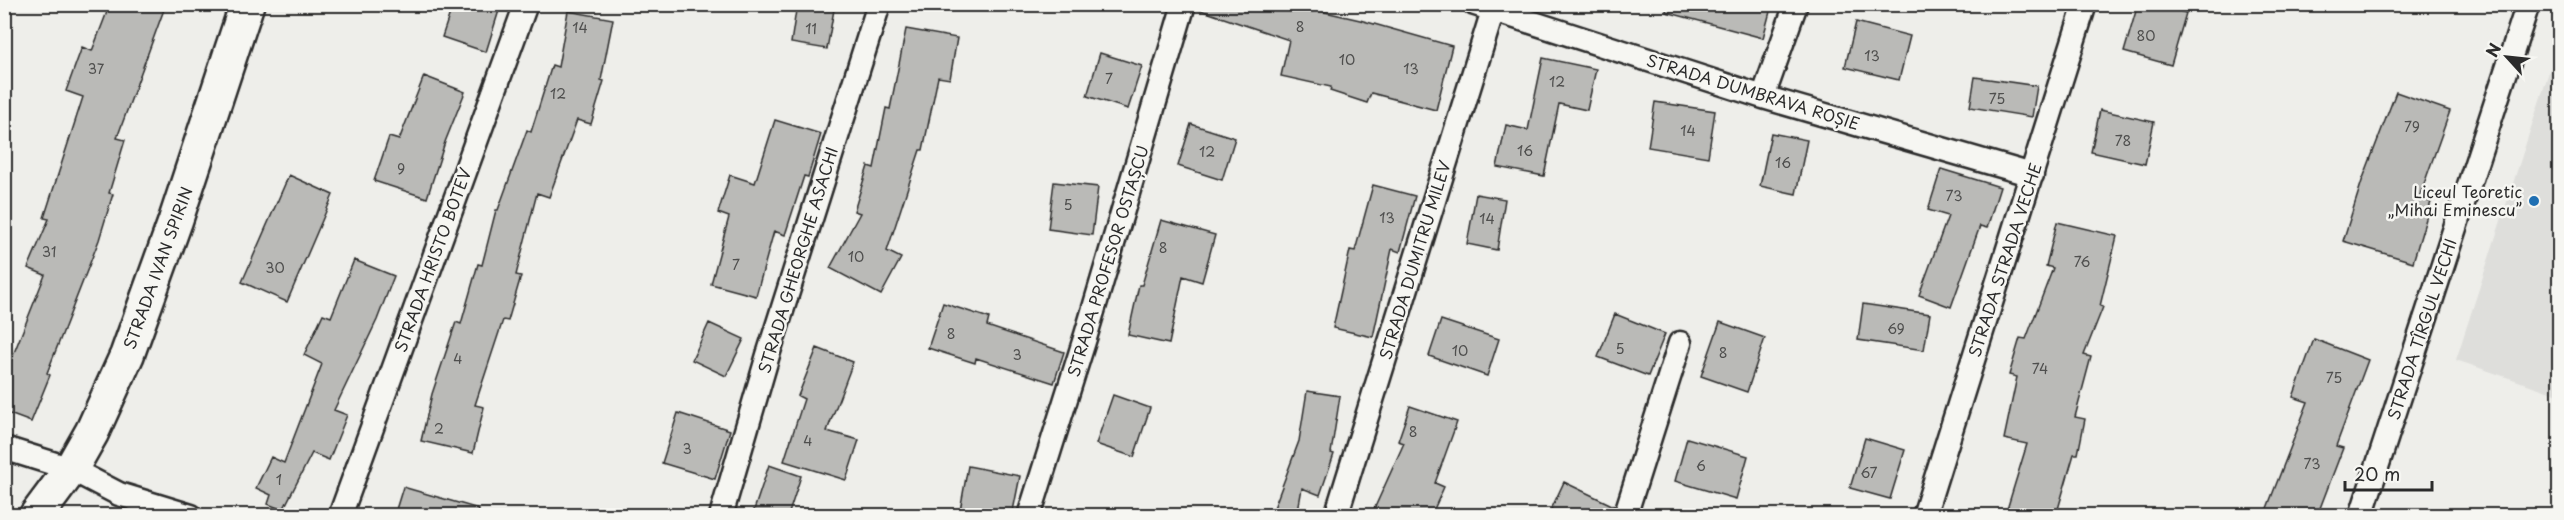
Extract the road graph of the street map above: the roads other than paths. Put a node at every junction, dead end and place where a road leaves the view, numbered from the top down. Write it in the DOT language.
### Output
graph roads {
  1 [pos="247,4"];
  2 [pos="526,4"];
  3 [pos="879,4"];
  4 [pos="1184,4"];
  5 [pos="1796,4"];
  6 [pos="2085,4"];
  7 [pos="2528,4"];
  8 [pos="1488,6"];
  9 [pos="1763,97"];
  10 [pos="2032,175"];
  11 [pos="1680,343"];
  12 [pos="4,448"];
  13 [pos="71,469"];
  14 [pos="36,516"];
  15 [pos="190,516"];
  16 [pos="340,516"];
  17 [pos="721,516"];
  18 [pos="1029,516"];
  19 [pos="1335,516"];
  20 [pos="1624,516"];
  21 [pos="1924,516"];
  22 [pos="2361,516"];
  1 -- 13 [label="street, STRADA IVAN SPIRIN"];
  2 -- 16 [label="street, STRADA HRISTO BOTEV"];
  3 -- 17 [label="street, STRADA GHEORGHE ASACHI"];
  4 -- 18 [label="street, STRADA PROFESOR OSTAȘCU"];
  5 -- 9 [label="street"];
  6 -- 10 [label="street, STRADA STRADA VECHE"];
  7 -- 22 [label="street, STRADA TÎRGUL VECHI"];
  8 -- 9 [label="street, STRADA DUMBRAVA ROȘIE"];
  8 -- 19 [label="street, STRADA DUMITRU MILEV"];
  9 -- 10 [label="street, STRADA DUMBRAVA ROȘIE"];
  10 -- 21 [label="street, STRADA STRADA VECHE"];
  11 -- 20 [label="street"];
  12 -- 13 [label="street"];
  13 -- 14 [label="street, STRADA IVAN SPIRIN"];
  13 -- 15 [label="street"];
}
